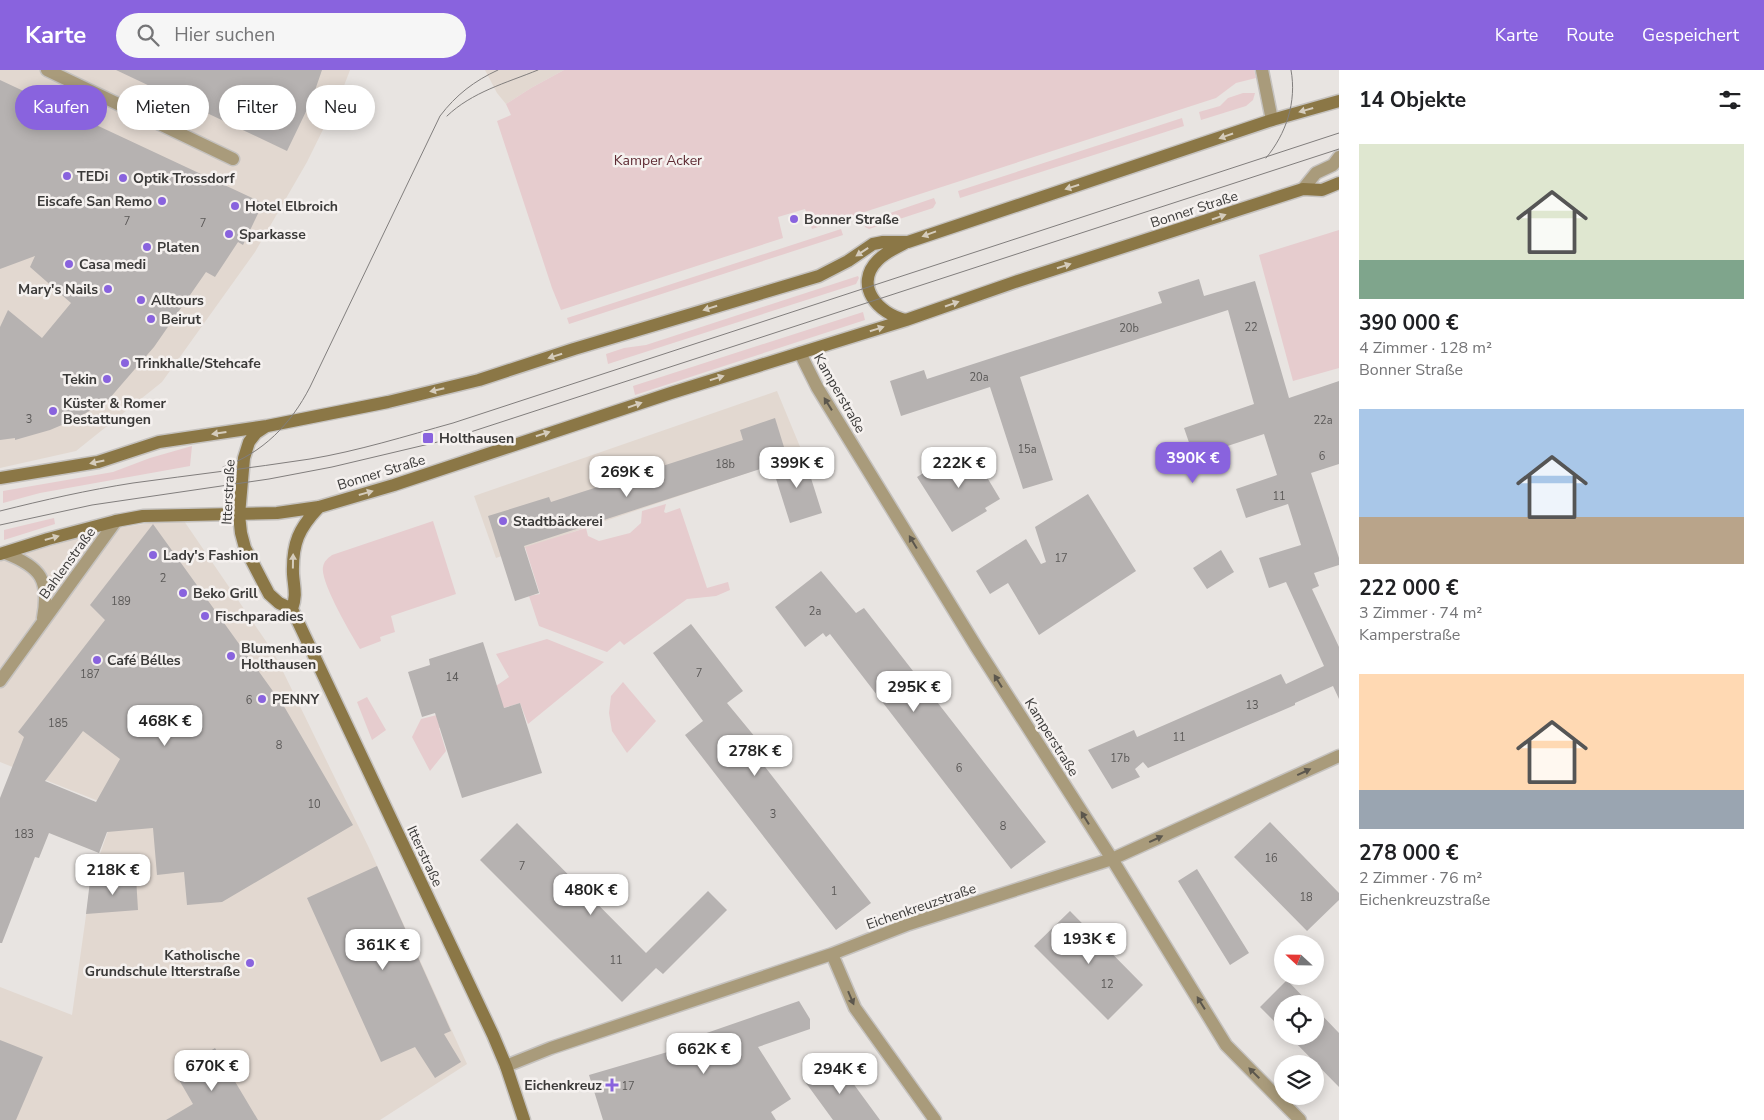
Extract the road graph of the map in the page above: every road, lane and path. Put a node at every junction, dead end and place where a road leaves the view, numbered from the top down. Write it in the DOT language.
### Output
graph roads {
  1 [pos="47,70"];
  2 [pos="1262,70"];
  3 [pos="1339,101"];
  4 [pos="1272,120"];
  5 [pos="1339,156"];
  6 [pos="233,159"];
  7 [pos="1339,183"];
  8 [pos="1302,189"];
  9 [pos="908,242"];
  10 [pos="906,320"];
  11 [pos="800,353"];
  12 [pos="267,426"];
  13 [pos="0,478"];
  14 [pos="320,506"];
  15 [pos="239,515"];
  16 [pos="116,521"];
  17 [pos="3,553"];
  18 [pos="292,609"];
  19 [pos="42,623"];
  20 [pos="0,681"];
  21 [pos="1339,756"];
  22 [pos="1112,859"];
  23 [pos="832,954"];
  24 [pos="506,1066"];
  25 [pos="524,1120"];
  26 [pos="935,1120"];
  27 [pos="1300,1120"];
  1 -- 6 [label="street"];
  2 -- 4 [label="street"];
  3 -- 4 [label="main road, one-way"];
  4 -- 9 [label="main road, one-way"];
  5 -- 8 [label="street, Bonner Straße"];
  7 -- 8 [label="main road, Bonner Straße"];
  10 -- 8 [label="main road, Bonner Straße, one-way"];
  9 -- 10 [label="main road"];
  9 -- 12 [label="main road, one-way"];
  11 -- 10 [label="main road, Bonner Straße, one-way"];
  14 -- 11 [label="main road, Bonner Straße, one-way"];
  22 -- 11 [label="street, Kamperstraße, one-way"];
  12 -- 13 [label="main road, one-way"];
  12 -- 15 [label="main road, Itterstraße"];
  14 -- 15 [label="main road, Bonner Straße"];
  18 -- 14 [label="main road, one-way"];
  15 -- 16 [label="main road, Bonner Straße"];
  15 -- 18 [label="main road, Itterstraße"];
  17 -- 16 [label="main road, Bonner Straße, one-way"];
  16 -- 19 [label="street, Bahlenstraße"];
  17 -- 19 [label="street, Bahlenstraße"];
  18 -- 24 [label="main road, Itterstraße"];
  19 -- 20 [label="street, Bahlenstraße"];
  22 -- 21 [label="street, Eichenkreuzstraße, one-way"];
  22 -- 23 [label="street, Eichenkreuzstraße"];
  27 -- 22 [label="street, Kamperstraße, one-way"];
  23 -- 24 [label="street, Eichenkreuzstraße"];
  23 -- 26 [label="street, one-way"];
  24 -- 25 [label="main road, Itterstraße"];
}
